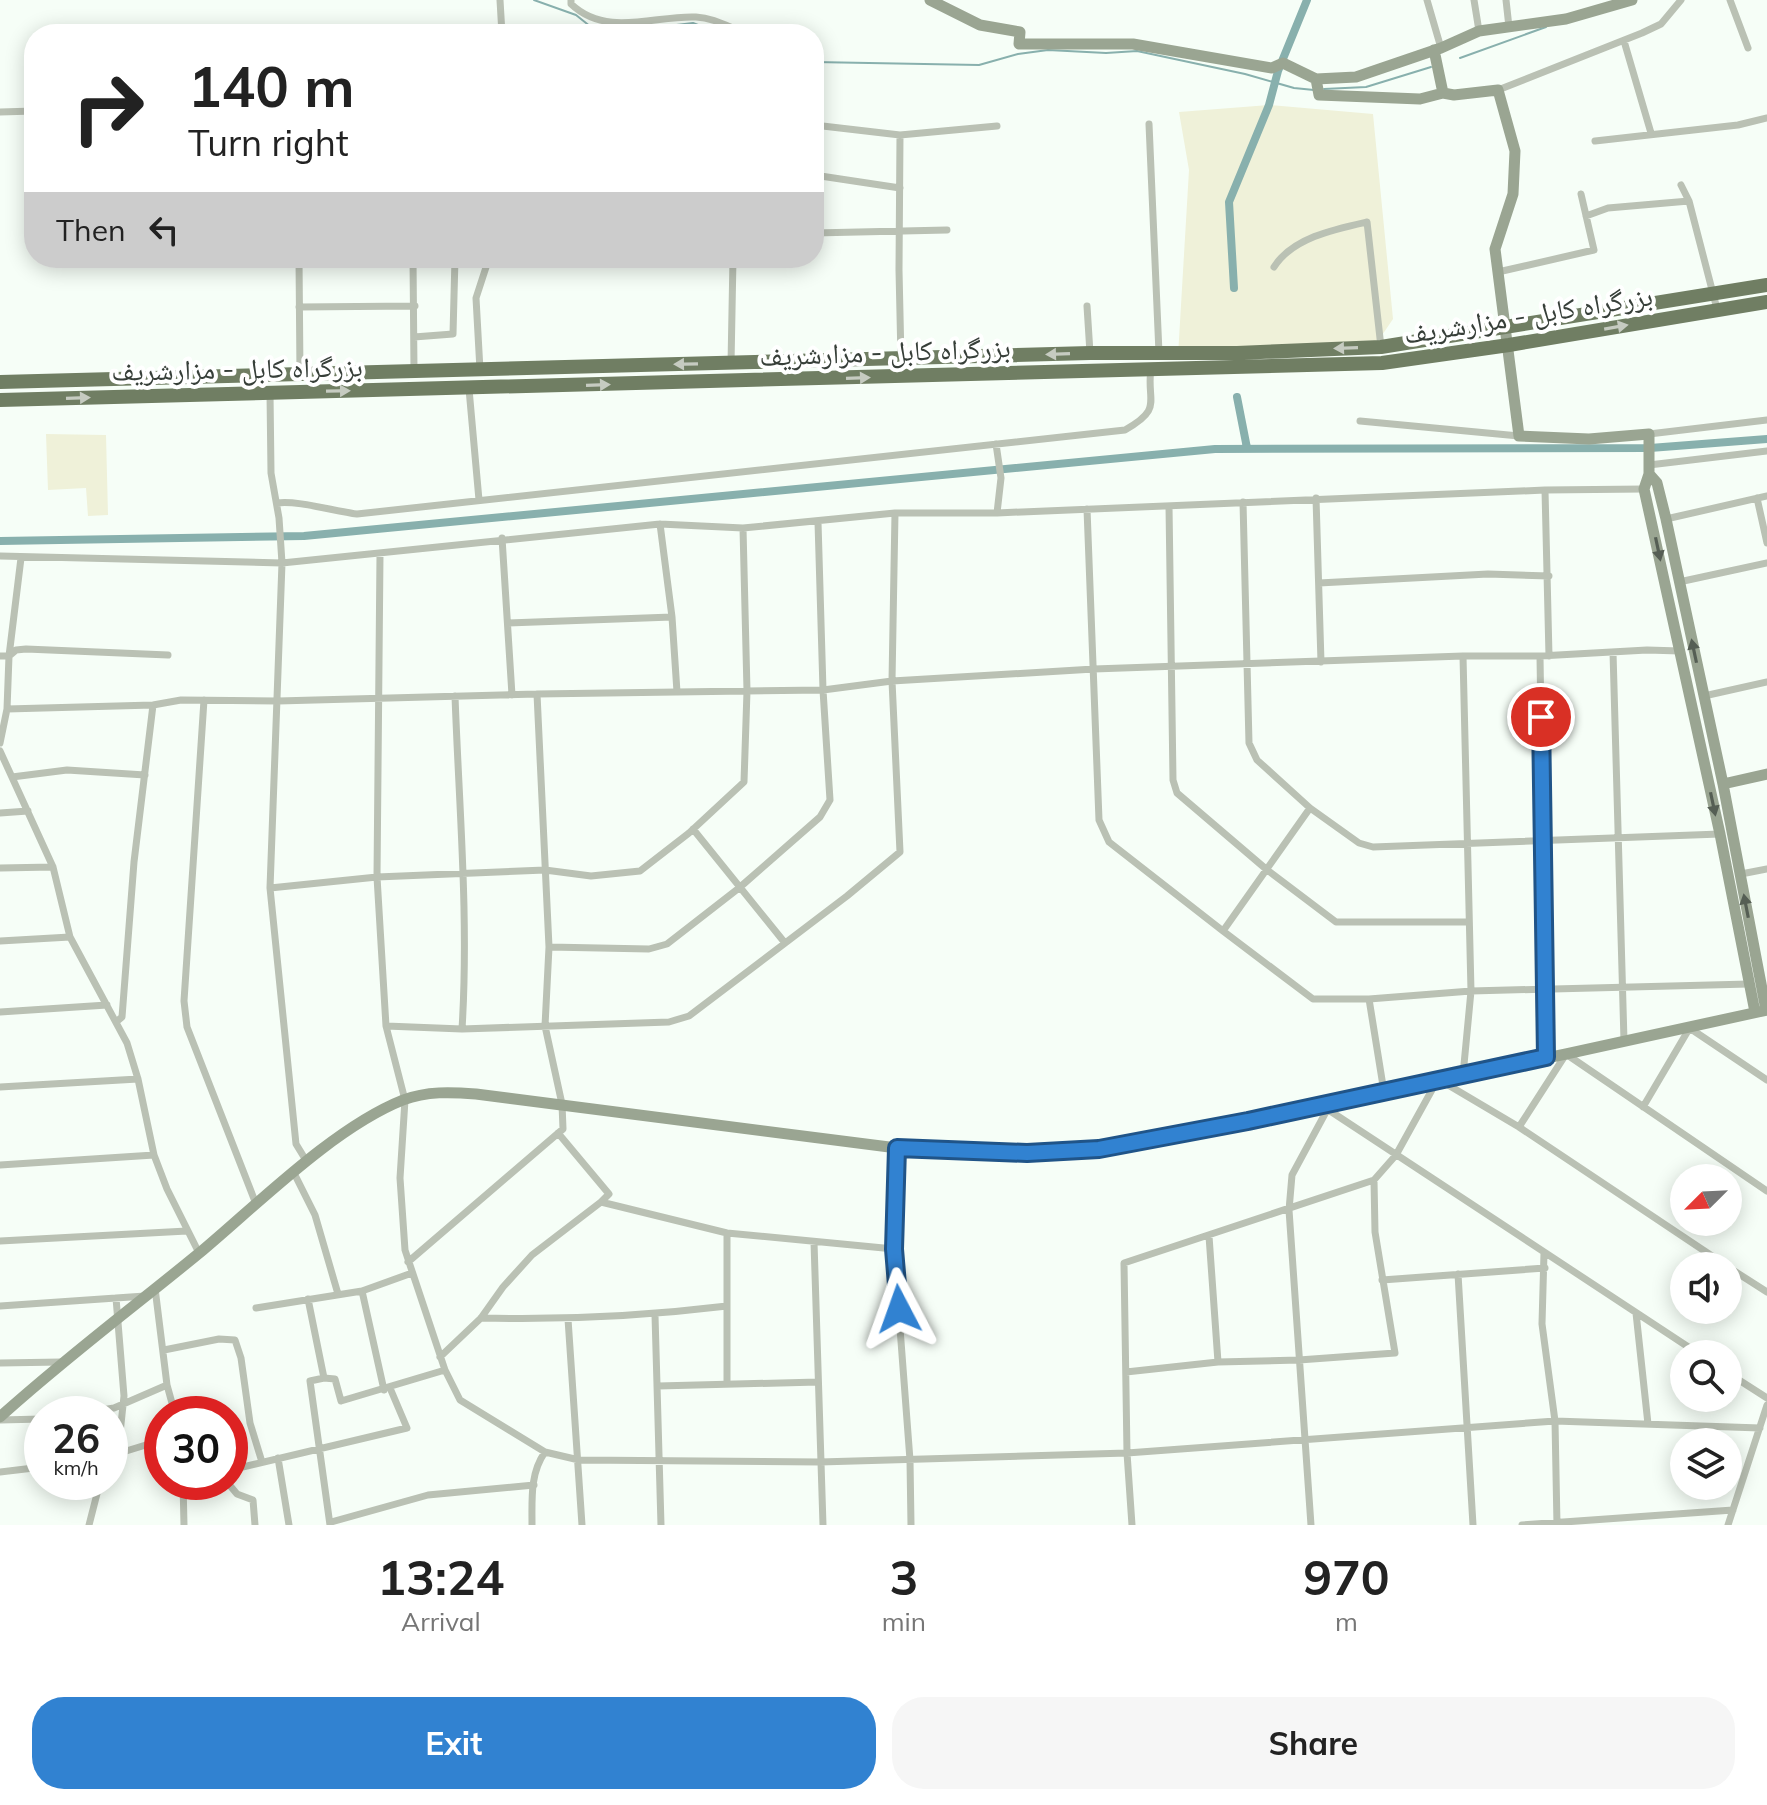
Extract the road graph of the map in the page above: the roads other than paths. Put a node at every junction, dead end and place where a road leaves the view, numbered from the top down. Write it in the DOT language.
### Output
graph roads {
  1 [pos="500,0"];
  2 [pos="571,0"];
  3 [pos="930,0"];
  4 [pos="1427,0"];
  5 [pos="1474,0"];
  6 [pos="1506,0"];
  7 [pos="1632,0"];
  8 [pos="1681,0"];
  9 [pos="1730,0"];
  10 [pos="501,24"];
  11 [pos="726,24"];
  12 [pos="1509,27"];
  13 [pos="1479,31"];
  14 [pos="1624,41"];
  15 [pos="1748,48"];
  16 [pos="1438,49"];
  17 [pos="1317,86"];
  18 [pos="1498,90"];
  19 [pos="1443,93"];
  20 [pos="24,111"];
  21 [pos="0,112"];
  22 [pos="1767,118"];
  23 [pos="1149,124"];
  24 [pos="824,126"];
  25 [pos="997,126"];
  26 [pos="1651,133"];
  27 [pos="900,135"];
  28 [pos="1595,141"];
  29 [pos="824,177"];
  30 [pos="1681,185"];
  31 [pos="900,188"];
  32 [pos="1581,194"];
  33 [pos="1689,201"];
  34 [pos="1586,216"];
  35 [pos="899,229"];
  36 [pos="947,230"];
  37 [pos="824,233"];
  38 [pos="1274,267"];
  39 [pos="299,268"];
  40 [pos="413,268"];
  41 [pos="455,268"];
  42 [pos="486,268"];
  43 [pos="733,268"];
  44 [pos="1498,272"];
  45 [pos="1767,285"];
  46 [pos="1714,293"];
  47 [pos="1767,302"];
  48 [pos="415,306"];
  49 [pos="1087,306"];
  50 [pos="299,307"];
  51 [pos="1717,309"];
  52 [pos="1506,327"];
  53 [pos="414,337"];
  54 [pos="1509,345"];
  55 [pos="1381,347"];
  56 [pos="1090,353"];
  57 [pos="1159,353"];
  58 [pos="901,359"];
  59 [pos="731,364"];
  60 [pos="480,370"];
  61 [pos="1150,370"];
  62 [pos="414,371"];
  63 [pos="300,375"];
  64 [pos="0,382"];
  65 [pos="475,388"];
  66 [pos="270,393"];
  67 [pos="0,400"];
  68 [pos="1767,420"];
  69 [pos="1360,421"];
  70 [pos="1519,436"];
  71 [pos="1649,438"];
  72 [pos="996,444"];
  73 [pos="1767,451"];
  74 [pos="1649,465"];
  75 [pos="1644,489"];
  76 [pos="1545,490"];
  77 [pos="1767,496"];
  78 [pos="1316,498"];
  79 [pos="1757,498"];
  80 [pos="479,500"];
  81 [pos="1243,502"];
  82 [pos="277,503"];
  83 [pos="1169,506"];
  84 [pos="1087,509"];
  85 [pos="895,513"];
  86 [pos="997,513"];
  87 [pos="1666,519"];
  88 [pos="818,522"];
  89 [pos="660,524"];
  90 [pos="743,528"];
  91 [pos="502,538"];
  92 [pos="1767,543"];
  93 [pos="380,554"];
  94 [pos="0,556"];
  95 [pos="21,558"];
  96 [pos="282,563"];
  97 [pos="1767,563"];
  98 [pos="1549,576"];
  99 [pos="1679,582"];
  100 [pos="1319,583"];
  101 [pos="672,617"];
  102 [pos="508,623"];
  103 [pos="1680,651"];
  104 [pos="1613,652"];
  105 [pos="168,655"];
  106 [pos="0,656"];
  107 [pos="9,656"];
  108 [pos="1463,656"];
  109 [pos="1545,656"];
  110 [pos="1321,662"];
  111 [pos="1246,665"];
  112 [pos="1171,668"];
  113 [pos="1094,669"];
  114 [pos="892,681"];
  115 [pos="1767,682"];
  116 [pos="823,690"];
  117 [pos="747,691"];
  118 [pos="677,692"];
  119 [pos="537,694"];
  120 [pos="512,695"];
  121 [pos="455,696"];
  122 [pos="1704,696"];
  123 [pos="379,698"];
  124 [pos="204,700"];
  125 [pos="278,701"];
  126 [pos="153,705"];
  127 [pos="7,709"];
  128 [pos="2,720"];
  129 [pos="0,743"];
  130 [pos="0,751"];
  131 [pos="1767,774"];
  132 [pos="145,775"];
  133 [pos="12,777"];
  134 [pos="1723,784"];
  135 [pos="1310,808"];
  136 [pos="28,811"];
  137 [pos="0,813"];
  138 [pos="693,829"];
  139 [pos="1720,834"];
  140 [pos="1617,837"];
  141 [pos="1544,840"];
  142 [pos="1467,842"];
  143 [pos="53,867"];
  144 [pos="0,868"];
  145 [pos="1266,869"];
  146 [pos="1767,869"];
  147 [pos="545,870"];
  148 [pos="1741,874"];
  149 [pos="463,875"];
  150 [pos="377,877"];
  151 [pos="270,888"];
  152 [pos="739,888"];
  153 [pos="1468,922"];
  154 [pos="1223,931"];
  155 [pos="70,937"];
  156 [pos="0,941"];
  157 [pos="785,943"];
  158 [pos="549,947"];
  159 [pos="1749,984"];
  160 [pos="1623,989"];
  161 [pos="1471,991"];
  162 [pos="1545,991"];
  163 [pos="1369,999"];
  164 [pos="107,1005"];
  165 [pos="1763,1010"];
  166 [pos="0,1012"];
  167 [pos="116,1022"];
  168 [pos="386,1026"];
  169 [pos="545,1026"];
  170 [pos="1689,1028"];
  171 [pos="462,1029"];
  172 [pos="1624,1041"];
  173 [pos="1566,1054"];
  174 [pos="1546,1057"];
  175 [pos="1463,1075"];
  176 [pos="138,1079"];
  177 [pos="1438,1079"];
  178 [pos="1767,1080"];
  179 [pos="0,1087"];
  180 [pos="1384,1092"];
  181 [pos="405,1100"];
  182 [pos="562,1104"];
  183 [pos="1643,1107"];
  184 [pos="1324,1108"];
  185 [pos="1519,1127"];
  186 [pos="558,1133"];
  187 [pos="897,1148"];
  188 [pos="154,1155"];
  189 [pos="1396,1155"];
  190 [pos="307,1162"];
  191 [pos="0,1165"];
  192 [pos="294,1173"];
  193 [pos="1374,1180"];
  194 [pos="1767,1191"];
  195 [pos="601,1202"];
  196 [pos="256,1205"];
  197 [pos="1289,1210"];
  198 [pos="187,1231"];
  199 [pos="727,1233"];
  200 [pos="1209,1236"];
  201 [pos="0,1241"];
  202 [pos="814,1242"];
  203 [pos="894,1249"];
  204 [pos="1707,1252"];
  205 [pos="199,1253"];
  206 [pos="1544,1253"];
  207 [pos="408,1262"];
  208 [pos="1545,1268"];
  209 [pos="412,1273"];
  210 [pos="1458,1274"];
  211 [pos="1742,1275"];
  212 [pos="1382,1280"];
  213 [pos="362,1291"];
  214 [pos="151,1292"];
  215 [pos="1767,1292"];
  216 [pos="338,1294"];
  217 [pos="116,1298"];
  218 [pos="308,1299"];
  219 [pos="0,1306"];
  220 [pos="727,1306"];
  221 [pos="256,1308"];
  222 [pos="1636,1313"];
  223 [pos="655,1315"];
  224 [pos="481,1318"];
  225 [pos="568,1319"];
  226 [pos="118,1321"];
  227 [pos="1677,1340"];
  228 [pos="164,1350"];
  229 [pos="440,1357"];
  230 [pos="1299,1360"];
  231 [pos="61,1362"];
  232 [pos="1218,1362"];
  233 [pos="0,1363"];
  234 [pos="445,1370"];
  235 [pos="1126,1372"];
  236 [pos="324,1378"];
  237 [pos="818,1382"];
  238 [pos="1742,1382"];
  239 [pos="727,1384"];
  240 [pos="167,1385"];
  241 [pos="658,1386"];
  242 [pos="387,1389"];
  243 [pos="124,1396"];
  244 [pos="170,1396"];
  245 [pos="1767,1398"];
  246 [pos="128,1401"];
  247 [pos="1767,1405"];
  248 [pos="0,1418"];
  249 [pos="24,1419"];
  250 [pos="1555,1421"];
  251 [pos="1648,1424"];
  252 [pos="1465,1428"];
  253 [pos="1760,1428"];
  254 [pos="1305,1441"];
  255 [pos="321,1450"];
  256 [pos="545,1452"];
  257 [pos="1127,1453"];
  258 [pos="278,1458"];
  259 [pos="579,1460"];
  260 [pos="910,1460"];
  261 [pos="659,1461"];
  262 [pos="262,1462"];
  263 [pos="820,1462"];
  264 [pos="248,1466"];
  265 [pos="24,1469"];
  266 [pos="0,1472"];
  267 [pos="534,1485"];
  268 [pos="248,1498"];
  269 [pos="95,1500"];
  270 [pos="183,1500"];
  271 [pos="1733,1510"];
  272 [pos="330,1524"];
  273 [pos="1557,1524"];
  274 [pos="89,1525"];
  275 [pos="184,1525"];
  276 [pos="255,1525"];
  277 [pos="289,1525"];
  278 [pos="532,1525"];
  279 [pos="582,1525"];
  280 [pos="661,1525"];
  281 [pos="823,1525"];
  282 [pos="911,1525"];
  283 [pos="1132,1525"];
  284 [pos="1311,1525"];
  285 [pos="1473,1525"];
  286 [pos="1522,1525"];
  287 [pos="1728,1525"];
  1 -- 10 [label="street"];
  2 -- 11 [label="street"];
  3 -- 17 [label="street"];
  4 -- 16 [label="street"];
  5 -- 13 [label="street"];
  6 -- 12 [label="street"];
  7 -- 12 [label="street"];
  8 -- 14 [label="street"];
  9 -- 15 [label="street"];
  12 -- 13 [label="street"];
  13 -- 16 [label="street"];
  14 -- 18 [label="street"];
  14 -- 26 [label="street"];
  16 -- 17 [label="street"];
  16 -- 19 [label="street"];
  17 -- 19 [label="street"];
  18 -- 19 [label="street"];
  18 -- 44 [label="street"];
  20 -- 21 [label="street"];
  22 -- 26 [label="street"];
  23 -- 57 [label="street"];
  24 -- 27 [label="street"];
  25 -- 27 [label="street"];
  26 -- 28 [label="street"];
  27 -- 31 [label="street"];
  29 -- 31 [label="street"];
  30 -- 33 [label="street"];
  31 -- 35 [label="street"];
  32 -- 34 [label="street"];
  33 -- 34 [label="street"];
  33 -- 46 [label="street"];
  34 -- 44 [label="street"];
  35 -- 36 [label="street"];
  35 -- 37 [label="street"];
  35 -- 58 [label="street"];
  38 -- 55 [label="street"];
  39 -- 50 [label="street"];
  40 -- 48 [label="street"];
  41 -- 53 [label="street"];
  42 -- 60 [label="street"];
  43 -- 59 [label="street"];
  44 -- 52 [label="street"];
  45 -- 46 [label="highway, بزرگراه کابل - مزارشریف"];
  46 -- 51 [label="street"];
  46 -- 52 [label="highway, بزرگراه کابل - مزارشریف"];
  47 -- 51 [label="highway, بزرگراه کابل - مزارشریف"];
  48 -- 50 [label="street"];
  48 -- 53 [label="street"];
  49 -- 56 [label="street"];
  50 -- 63 [label="street"];
  54 -- 51 [label="highway, بزرگراه کابل - مزارشریف, one-way"];
  52 -- 54 [label="street"];
  52 -- 55 [label="highway, بزرگراه کابل - مزارشریف"];
  53 -- 62 [label="street"];
  54 -- 61 [label="highway, بزرگراه کابل - مزارشریف"];
  54 -- 70 [label="street"];
  55 -- 57 [label="highway, بزرگراه کابل - مزارشریف, one-way"];
  56 -- 57 [label="highway, بزرگراه کابل - مزارشریف"];
  56 -- 58 [label="highway, بزرگراه کابل - مزارشریف, one-way"];
  57 -- 61 [label="street"];
  58 -- 59 [label="highway, بزرگراه کابل - مزارشریف"];
  59 -- 60 [label="highway, بزرگراه کابل - مزارشریف, one-way"];
  60 -- 62 [label="highway, بزرگراه کابل - مزارشریف"];
  60 -- 65 [label="street"];
  65 -- 61 [label="highway, بزرگراه کابل - مزارشریف, one-way"];
  61 -- 72 [label="street"];
  62 -- 63 [label="highway, بزرگراه کابل - مزارشریف"];
  63 -- 64 [label="highway, بزرگراه کابل - مزارشریف"];
  66 -- 65 [label="highway, بزرگراه کابل - مزارشریف, one-way"];
  65 -- 80 [label="street"];
  67 -- 66 [label="highway, بزرگراه کابل - مزارشریف, one-way"];
  66 -- 82 [label="street"];
  68 -- 71 [label="street"];
  69 -- 70 [label="street"];
  70 -- 71 [label="street"];
  71 -- 74 [label="street"];
  72 -- 80 [label="street"];
  72 -- 86 [label="street"];
  73 -- 74 [label="street"];
  74 -- 75 [label="street"];
  74 -- 87 [label="street"];
  75 -- 76 [label="street"];
  75 -- 103 [label="street, one-way"];
  76 -- 78 [label="street"];
  76 -- 98 [label="street"];
  77 -- 79 [label="street"];
  78 -- 81 [label="street"];
  78 -- 100 [label="street"];
  79 -- 87 [label="street"];
  79 -- 92 [label="street"];
  80 -- 82 [label="street"];
  81 -- 83 [label="street"];
  81 -- 111 [label="street"];
  82 -- 96 [label="street"];
  83 -- 84 [label="street"];
  83 -- 112 [label="street"];
  84 -- 86 [label="street"];
  84 -- 113 [label="street"];
  85 -- 86 [label="street"];
  85 -- 88 [label="street"];
  85 -- 114 [label="street"];
  87 -- 99 [label="street"];
  88 -- 90 [label="street"];
  88 -- 116 [label="street"];
  89 -- 90 [label="street"];
  89 -- 91 [label="street"];
  89 -- 101 [label="street"];
  90 -- 117 [label="street"];
  91 -- 93 [label="street"];
  91 -- 102 [label="street"];
  93 -- 96 [label="street"];
  93 -- 123 [label="street"];
  94 -- 95 [label="street"];
  95 -- 96 [label="street"];
  95 -- 107 [label="street"];
  96 -- 125 [label="street"];
  97 -- 99 [label="street"];
  98 -- 100 [label="street"];
  98 -- 109 [label="street"];
  122 -- 99 [label="street, one-way"];
  100 -- 110 [label="street"];
  101 -- 102 [label="street"];
  101 -- 118 [label="street"];
  102 -- 120 [label="street"];
  103 -- 104 [label="street"];
  103 -- 139 [label="street, one-way"];
  104 -- 109 [label="street"];
  104 -- 140 [label="street"];
  105 -- 107 [label="street"];
  106 -- 107 [label="street"];
  107 -- 127 [label="street"];
  108 -- 109 [label="street"];
  108 -- 110 [label="street"];
  108 -- 142 [label="street"];
  109 -- 141 [label="street"];
  110 -- 111 [label="street"];
  111 -- 112 [label="street"];
  111 -- 135 [label="street"];
  112 -- 113 [label="street"];
  112 -- 145 [label="street"];
  113 -- 114 [label="street"];
  113 -- 154 [label="street"];
  114 -- 116 [label="street"];
  114 -- 157 [label="street"];
  115 -- 122 [label="street"];
  116 -- 117 [label="street"];
  116 -- 152 [label="street"];
  117 -- 118 [label="street"];
  117 -- 138 [label="street"];
  118 -- 119 [label="street"];
  119 -- 120 [label="street"];
  119 -- 147 [label="street"];
  120 -- 121 [label="street"];
  121 -- 123 [label="street"];
  121 -- 149 [label="street"];
  122 -- 134 [label="street"];
  123 -- 125 [label="street"];
  123 -- 150 [label="street"];
  124 -- 125 [label="street"];
  124 -- 126 [label="street"];
  124 -- 196 [label="street"];
  125 -- 151 [label="street"];
  126 -- 127 [label="street"];
  126 -- 132 [label="street"];
  127 -- 128 [label="street"];
  128 -- 129 [label="street"];
  130 -- 133 [label="street"];
  131 -- 134 [label="street"];
  132 -- 133 [label="street"];
  132 -- 167 [label="street"];
  133 -- 136 [label="street"];
  134 -- 148 [label="street"];
  135 -- 142 [label="street"];
  135 -- 145 [label="street"];
  136 -- 137 [label="street"];
  136 -- 143 [label="street"];
  138 -- 147 [label="street"];
  138 -- 152 [label="street"];
  139 -- 140 [label="street"];
  139 -- 159 [label="street"];
  140 -- 141 [label="street"];
  140 -- 160 [label="street"];
  141 -- 142 [label="street"];
  141 -- 162 [label="street"];
  142 -- 153 [label="street"];
  143 -- 144 [label="street"];
  143 -- 155 [label="street"];
  145 -- 153 [label="street"];
  145 -- 154 [label="street"];
  146 -- 148 [label="street"];
  147 -- 149 [label="street"];
  147 -- 158 [label="street"];
  165 -- 148 [label="street, one-way"];
  149 -- 150 [label="street"];
  149 -- 171 [label="street"];
  150 -- 151 [label="street"];
  150 -- 168 [label="street"];
  151 -- 190 [label="street"];
  152 -- 157 [label="street"];
  152 -- 158 [label="street"];
  153 -- 161 [label="street"];
  154 -- 163 [label="street"];
  155 -- 156 [label="street"];
  155 -- 164 [label="street"];
  157 -- 169 [label="street"];
  158 -- 169 [label="street"];
  159 -- 160 [label="street"];
  159 -- 165 [label="street"];
  160 -- 162 [label="street"];
  160 -- 172 [label="street"];
  161 -- 162 [label="street"];
  161 -- 163 [label="street"];
  161 -- 175 [label="street"];
  162 -- 174 [label="street"];
  163 -- 180 [label="street"];
  164 -- 166 [label="street"];
  164 -- 167 [label="street"];
  165 -- 170 [label="street"];
  167 -- 176 [label="street"];
  168 -- 171 [label="street"];
  168 -- 181 [label="street"];
  169 -- 171 [label="street"];
  169 -- 182 [label="street"];
  170 -- 172 [label="street"];
  170 -- 178 [label="street"];
  170 -- 183 [label="street"];
  172 -- 173 [label="street"];
  173 -- 174 [label="street"];
  173 -- 183 [label="street"];
  173 -- 185 [label="street"];
  174 -- 175 [label="street"];
  175 -- 177 [label="street"];
  176 -- 179 [label="street"];
  176 -- 188 [label="street"];
  177 -- 180 [label="street"];
  177 -- 185 [label="street"];
  177 -- 189 [label="street"];
  180 -- 184 [label="street"];
  181 -- 182 [label="street"];
  181 -- 190 [label="street"];
  181 -- 207 [label="street"];
  182 -- 186 [label="street"];
  182 -- 187 [label="street"];
  183 -- 194 [label="street"];
  184 -- 187 [label="street"];
  184 -- 189 [label="street"];
  184 -- 197 [label="street"];
  185 -- 204 [label="street"];
  186 -- 195 [label="street"];
  186 -- 207 [label="street"];
  187 -- 203 [label="street"];
  188 -- 191 [label="street"];
  188 -- 198 [label="street"];
  189 -- 193 [label="street"];
  189 -- 206 [label="street"];
  190 -- 192 [label="street"];
  192 -- 196 [label="street"];
  192 -- 216 [label="street"];
  193 -- 197 [label="street"];
  193 -- 212 [label="street"];
  195 -- 199 [label="street"];
  195 -- 224 [label="street"];
  196 -- 205 [label="street"];
  197 -- 200 [label="street"];
  197 -- 230 [label="street"];
  198 -- 201 [label="street"];
  198 -- 205 [label="street"];
  199 -- 202 [label="street"];
  199 -- 220 [label="street"];
  200 -- 232 [label="street"];
  200 -- 235 [label="street"];
  202 -- 203 [label="street"];
  202 -- 237 [label="street"];
  203 -- 260 [label="street"];
  205 -- 214 [label="street"];
  206 -- 208 [label="street"];
  206 -- 222 [label="street"];
  207 -- 209 [label="street"];
  208 -- 210 [label="street"];
  208 -- 250 [label="street"];
  209 -- 213 [label="street"];
  209 -- 229 [label="street"];
  210 -- 212 [label="street"];
  210 -- 252 [label="street"];
  211 -- 215 [label="street"];
  212 -- 230 [label="street"];
  213 -- 216 [label="street"];
  213 -- 242 [label="street"];
  214 -- 217 [label="street"];
  214 -- 226 [label="street"];
  214 -- 228 [label="street"];
  216 -- 218 [label="street"];
  217 -- 219 [label="street"];
  217 -- 226 [label="street"];
  218 -- 221 [label="street"];
  218 -- 236 [label="street"];
  220 -- 223 [label="street"];
  220 -- 239 [label="street"];
  222 -- 227 [label="street"];
  222 -- 251 [label="street"];
  223 -- 225 [label="street"];
  223 -- 241 [label="street"];
  224 -- 225 [label="street"];
  224 -- 229 [label="street"];
  225 -- 259 [label="street"];
  226 -- 231 [label="street"];
  226 -- 243 [label="street"];
  228 -- 240 [label="street"];
  228 -- 262 [label="street"];
  229 -- 234 [label="street"];
  230 -- 232 [label="street"];
  230 -- 254 [label="street"];
  231 -- 233 [label="street"];
  231 -- 248 [label="street"];
  232 -- 235 [label="street"];
  234 -- 242 [label="street"];
  234 -- 256 [label="street"];
  235 -- 257 [label="street"];
  236 -- 242 [label="street"];
  236 -- 255 [label="street"];
  237 -- 239 [label="street"];
  237 -- 263 [label="street"];
  238 -- 245 [label="street"];
  239 -- 241 [label="street"];
  240 -- 244 [label="street"];
  240 -- 246 [label="street"];
  241 -- 261 [label="street"];
  242 -- 255 [label="street"];
  247 -- 253 [label="street"];
  248 -- 249 [label="street"];
  250 -- 251 [label="street"];
  250 -- 252 [label="street"];
  250 -- 273 [label="street"];
  251 -- 253 [label="street"];
  252 -- 254 [label="street"];
  252 -- 285 [label="street"];
  253 -- 271 [label="street"];
  254 -- 257 [label="street"];
  254 -- 284 [label="street"];
  255 -- 258 [label="street"];
  255 -- 272 [label="street"];
  256 -- 259 [label="street"];
  256 -- 267 [label="street"];
  257 -- 260 [label="street"];
  257 -- 283 [label="street"];
  258 -- 262 [label="street"];
  258 -- 277 [label="street"];
  259 -- 261 [label="street"];
  259 -- 279 [label="street"];
  260 -- 263 [label="street"];
  260 -- 282 [label="street"];
  261 -- 263 [label="street"];
  261 -- 280 [label="street"];
  262 -- 264 [label="street"];
  263 -- 281 [label="street"];
  265 -- 266 [label="street"];
  267 -- 272 [label="street"];
  267 -- 278 [label="street"];
  268 -- 276 [label="street"];
  269 -- 274 [label="street"];
  270 -- 275 [label="street"];
  271 -- 273 [label="street"];
  271 -- 287 [label="street"];
  273 -- 286 [label="street"];
}
